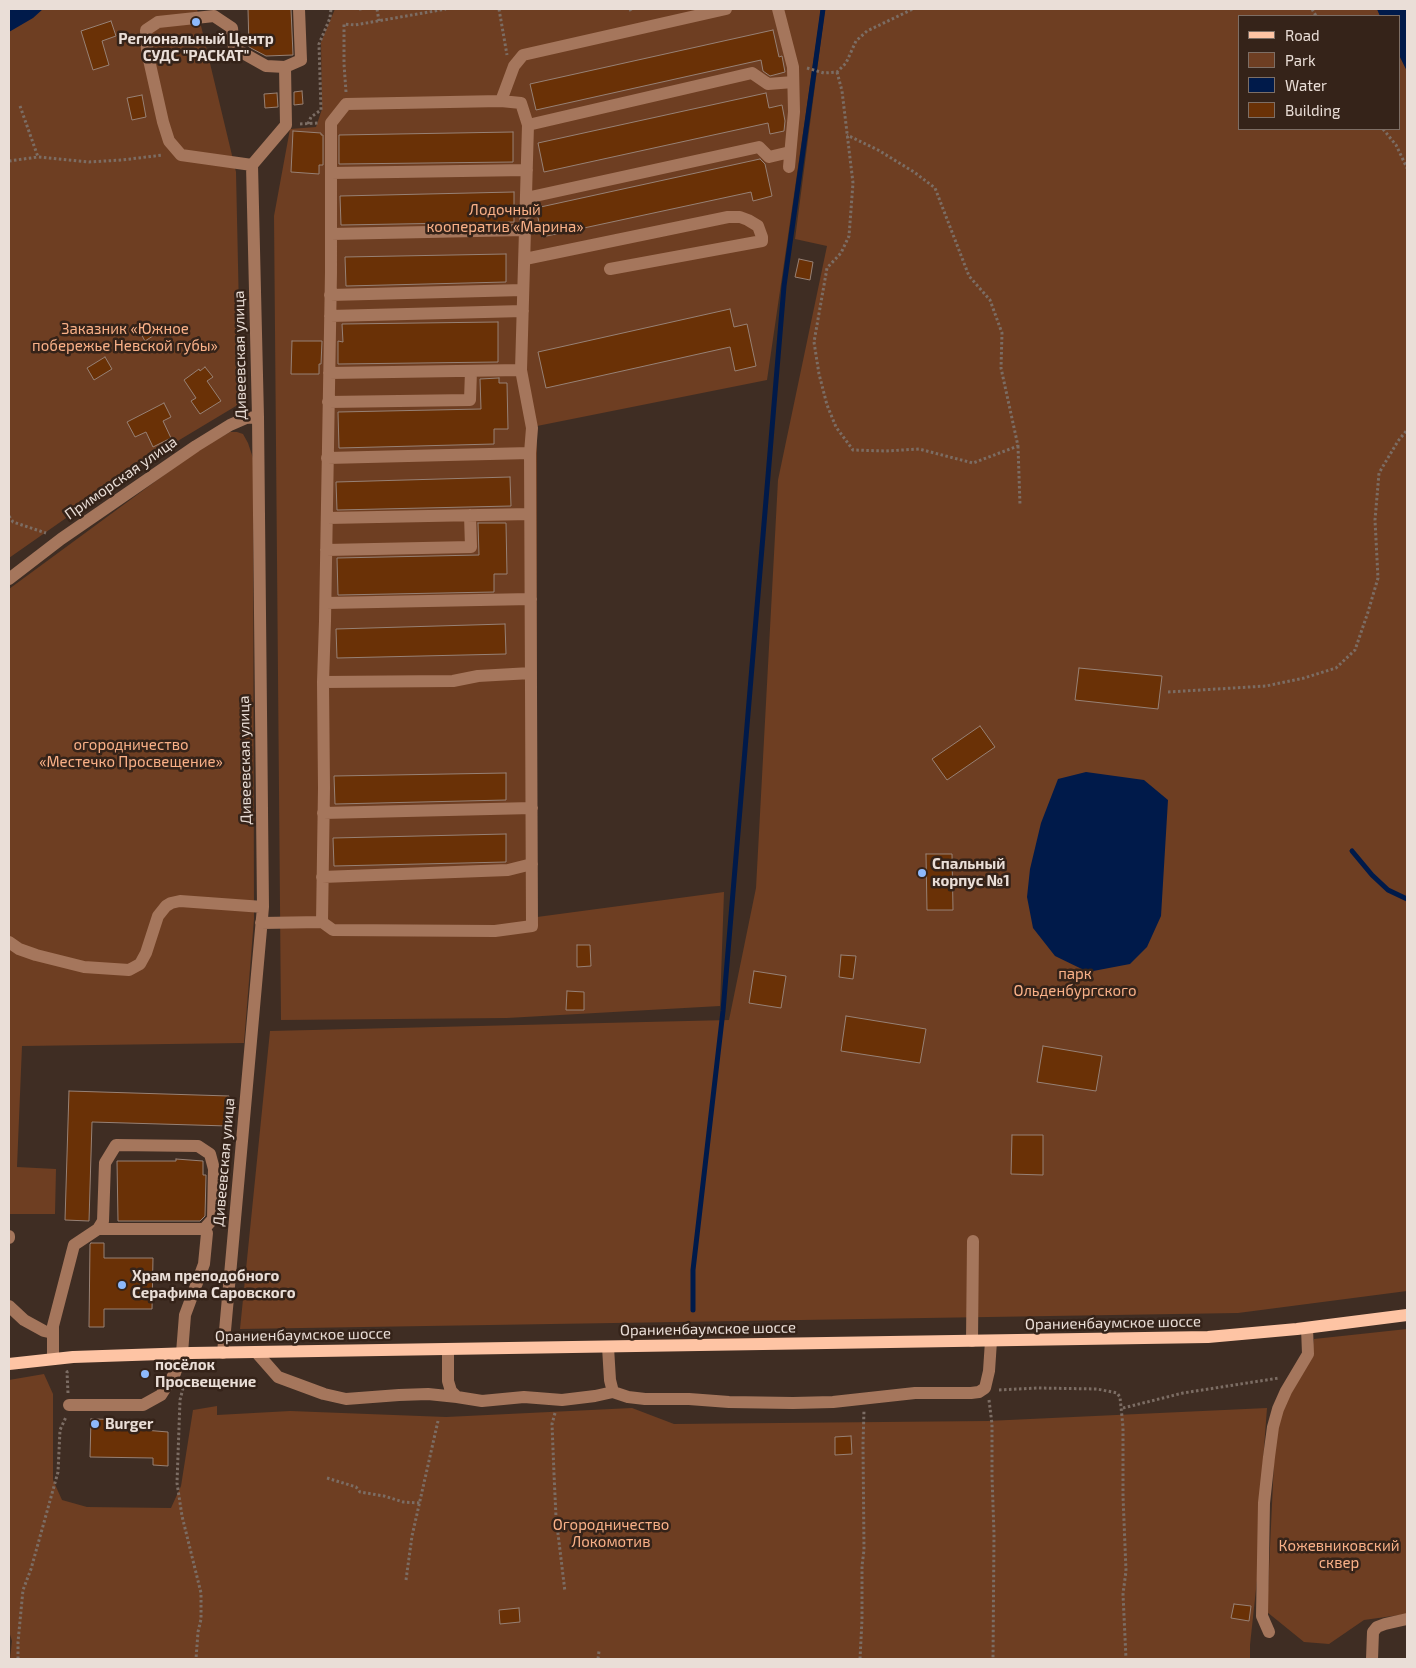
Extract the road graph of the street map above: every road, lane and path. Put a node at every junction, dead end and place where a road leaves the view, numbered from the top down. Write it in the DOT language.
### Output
graph roads {
  1 [pos="299,9"];
  2 [pos="330,9"];
  3 [pos="377,9"];
  4 [pos="446,9"];
  5 [pos="499,9"];
  6 [pos="726,9"];
  7 [pos="778,9"];
  8 [pos="913,9"];
  9 [pos="178,14"];
  10 [pos="379,21"];
  11 [pos="509,62"];
  12 [pos="285,67"];
  13 [pos="808,68"];
  14 [pos="837,72"];
  15 [pos="793,82"];
  16 [pos="501,101"];
  17 [pos="346,104"];
  18 [pos="20,106"];
  19 [pos="319,123"];
  20 [pos="302,124"];
  21 [pos="308,124"];
  22 [pos="528,125"];
  23 [pos="1384,130"];
  24 [pos="847,135"];
  25 [pos="790,152"];
  26 [pos="168,155"];
  27 [pos="38,157"];
  28 [pos="9,161"];
  29 [pos="252,165"];
  30 [pos="789,167"];
  31 [pos="1407,168"];
  32 [pos="527,170"];
  33 [pos="331,173"];
  34 [pos="526,198"];
  35 [pos="525,230"];
  36 [pos="331,234"];
  37 [pos="524,259"];
  38 [pos="610,269"];
  39 [pos="523,290"];
  40 [pos="330,295"];
  41 [pos="523,312"];
  42 [pos="330,316"];
  43 [pos="521,370"];
  44 [pos="471,371"];
  45 [pos="329,373"];
  46 [pos="328,402"];
  47 [pos="258,417"];
  48 [pos="1407,430"];
  49 [pos="1018,446"];
  50 [pos="530,453"];
  51 [pos="327,458"];
  52 [pos="1020,505"];
  53 [pos="530,514"];
  54 [pos="470,515"];
  55 [pos="9,516"];
  56 [pos="326,518"];
  57 [pos="61,539"];
  58 [pos="326,550"];
  59 [pos="9,579"];
  60 [pos="531,598"];
  61 [pos="326,603"];
  62 [pos="531,673"];
  63 [pos="323,682"];
  64 [pos="1168,692"];
  65 [pos="532,808"];
  66 [pos="323,813"];
  67 [pos="532,864"];
  68 [pos="322,877"];
  69 [pos="263,907"];
  70 [pos="322,922"];
  71 [pos="262,923"];
  72 [pos="9,942"];
  73 [pos="98,1229"];
  74 [pos="204,1229"];
  75 [pos="973,1241"];
  76 [pos="9,1306"];
  77 [pos="1407,1316"];
  78 [pos="1307,1328"];
  79 [pos="53,1333"];
  80 [pos="972,1341"];
  81 [pos="991,1341"];
  82 [pos="608,1347"];
  83 [pos="448,1349"];
  84 [pos="256,1352"];
  85 [pos="182,1353"];
  86 [pos="223,1353"];
  87 [pos="53,1358"];
  88 [pos="9,1364"];
  89 [pos="1294,1377"];
  90 [pos="184,1381"];
  91 [pos="985,1388"];
  92 [pos="613,1392"];
  93 [pos="457,1397"];
  94 [pos="865,1398"];
  95 [pos="562,1400"];
  96 [pos="69,1405"];
  97 [pos="1123,1408"];
  98 [pos="438,1421"];
  99 [pos="60,1430"];
  100 [pos="327,1478"];
  101 [pos="420,1503"];
  102 [pos="406,1580"];
  103 [pos="565,1592"];
  104 [pos="1407,1619"];
  105 [pos="1269,1632"];
  106 [pos="599,1651"];
  107 [pos="18,1659"];
  108 [pos="196,1659"];
  109 [pos="598,1659"];
  110 [pos="860,1659"];
  111 [pos="993,1659"];
  112 [pos="1126,1659"];
  113 [pos="1372,1659"];
  1 -- 12 [label="street"];
  2 -- 21 [label="path"];
  3 -- 10 [label="path"];
  4 -- 10 [label="path"];
  5 -- 11 [label="path"];
  6 -- 16 [label="street"];
  7 -- 15 [label="street"];
  8 -- 14 [label="path"];
  9 -- 12 [label="street"];
  9 -- 29 [label="street"];
  10 -- 17 [label="path"];
  12 -- 29 [label="street"];
  13 -- 14 [label="path"];
  14 -- 24 [label="path"];
  15 -- 22 [label="street"];
  15 -- 25 [label="street"];
  16 -- 17 [label="street"];
  16 -- 22 [label="street"];
  17 -- 33 [label="street"];
  18 -- 27 [label="path"];
  19 -- 21 [label="path"];
  20 -- 21 [label="path"];
  22 -- 32 [label="street"];
  23 -- 31 [label="path"];
  24 -- 49 [label="path"];
  24 -- 49 [label="path"];
  25 -- 30 [label="street"];
  25 -- 34 [label="street"];
  26 -- 27 [label="path"];
  27 -- 28 [label="path"];
  29 -- 47 [label="street, Дивеевская улица"];
  32 -- 33 [label="street"];
  32 -- 34 [label="street"];
  33 -- 36 [label="street"];
  34 -- 35 [label="street"];
  35 -- 36 [label="street"];
  35 -- 37 [label="street"];
  36 -- 40 [label="street"];
  37 -- 38 [label="street"];
  37 -- 39 [label="street"];
  39 -- 40 [label="street"];
  39 -- 41 [label="street"];
  40 -- 42 [label="street"];
  41 -- 42 [label="street"];
  41 -- 43 [label="street"];
  42 -- 45 [label="street"];
  43 -- 44 [label="street"];
  43 -- 50 [label="street"];
  44 -- 45 [label="street"];
  44 -- 46 [label="street"];
  45 -- 46 [label="street"];
  46 -- 51 [label="street"];
  47 -- 57 [label="street, Приморская улица"];
  47 -- 69 [label="street, Дивеевская улица"];
  48 -- 64 [label="path"];
  49 -- 52 [label="path"];
  50 -- 51 [label="street"];
  50 -- 53 [label="street"];
  51 -- 56 [label="street"];
  53 -- 54 [label="street"];
  53 -- 60 [label="street"];
  54 -- 56 [label="street"];
  54 -- 58 [label="street"];
  55 -- 57 [label="path"];
  56 -- 58 [label="street"];
  57 -- 59 [label="street, Приморская улица"];
  58 -- 61 [label="street"];
  60 -- 61 [label="street"];
  60 -- 62 [label="street"];
  61 -- 63 [label="street"];
  62 -- 63 [label="street"];
  62 -- 65 [label="street"];
  63 -- 66 [label="street"];
  65 -- 66 [label="street"];
  65 -- 67 [label="street"];
  66 -- 68 [label="street"];
  67 -- 68 [label="street"];
  67 -- 70 [label="street"];
  68 -- 70 [label="street"];
  69 -- 71 [label="street, Дивеевская улица"];
  69 -- 72 [label="street"];
  70 -- 71 [label="street"];
  71 -- 86 [label="street, Дивеевская улица"];
  73 -- 74 [label="street"];
  73 -- 74 [label="street"];
  73 -- 79 [label="street"];
  74 -- 85 [label="street"];
  75 -- 80 [label="street"];
  76 -- 79 [label="street"];
  77 -- 78 [label="main road, Ораниенбаумское шоссе"];
  78 -- 81 [label="main road, Ораниенбаумское шоссе"];
  78 -- 89 [label="street"];
  79 -- 87 [label="street"];
  80 -- 81 [label="main road, Ораниенбаумское шоссе"];
  80 -- 82 [label="main road, Ораниенбаумское шоссе"];
  81 -- 91 [label="street"];
  82 -- 83 [label="main road, Ораниенбаумское шоссе"];
  82 -- 92 [label="street"];
  83 -- 84 [label="main road, Ораниенбаумское шоссе"];
  83 -- 93 [label="street"];
  84 -- 86 [label="main road, Ораниенбаумское шоссе"];
  84 -- 93 [label="street"];
  85 -- 86 [label="main road, Ораниенбаумское шоссе"];
  85 -- 87 [label="main road, Ораниенбаумское шоссе"];
  85 -- 96 [label="street"];
  87 -- 88 [label="main road, Ораниенбаумское шоссе"];
  89 -- 97 [label="path"];
  89 -- 105 [label="street"];
  90 -- 108 [label="path"];
  91 -- 94 [label="street"];
  91 -- 97 [label="path"];
  91 -- 111 [label="path"];
  92 -- 94 [label="street"];
  92 -- 95 [label="street"];
  93 -- 95 [label="street"];
  94 -- 110 [label="path"];
  95 -- 103 [label="path"];
  97 -- 112 [label="path"];
  98 -- 101 [label="path"];
  99 -- 107 [label="path"];
  100 -- 101 [label="path"];
  101 -- 102 [label="path"];
  104 -- 113 [label="street"];
  106 -- 109 [label="path"];
}
